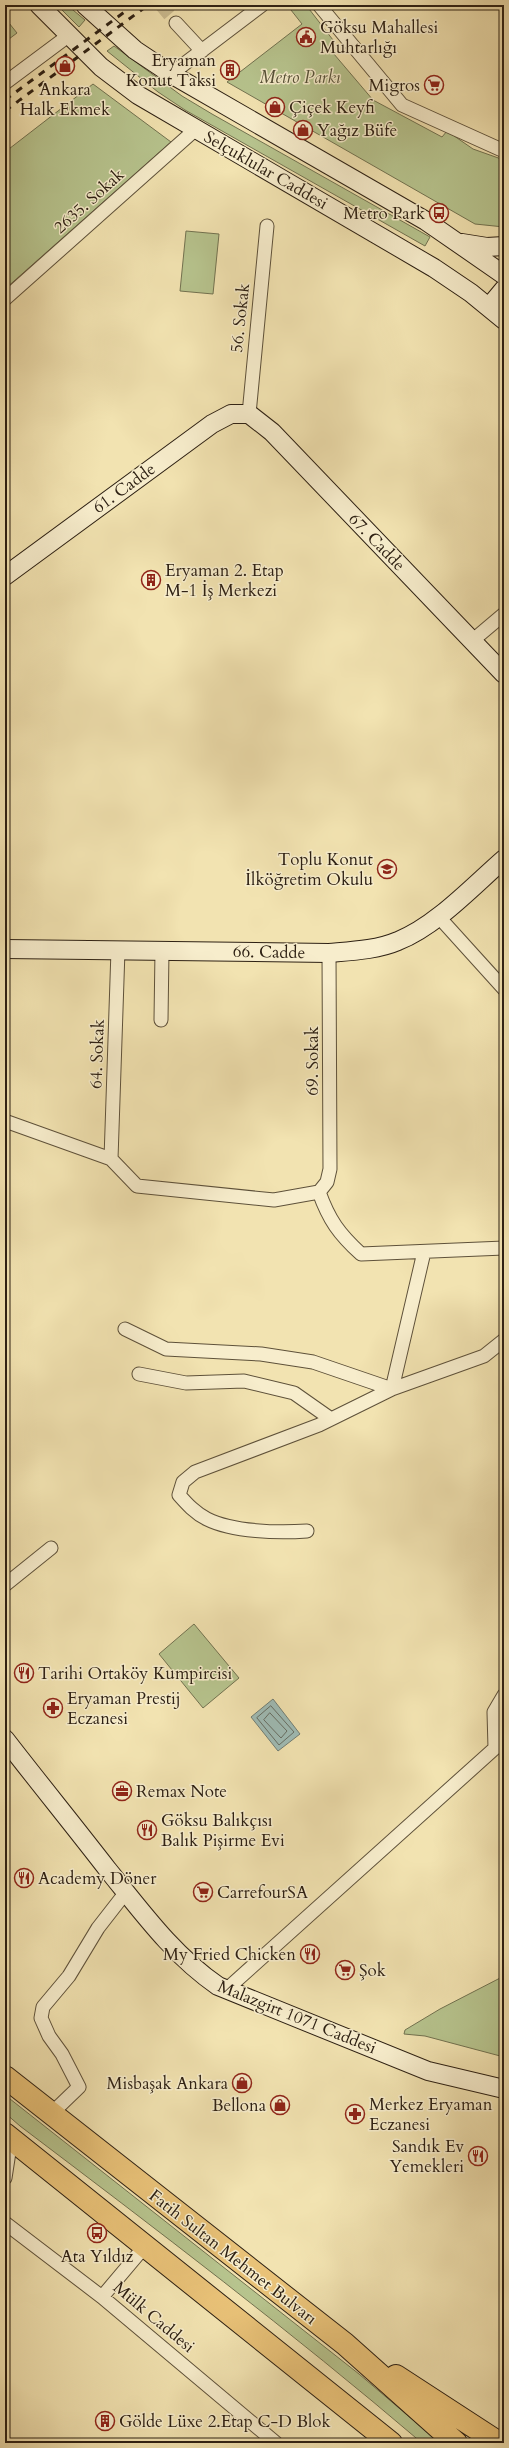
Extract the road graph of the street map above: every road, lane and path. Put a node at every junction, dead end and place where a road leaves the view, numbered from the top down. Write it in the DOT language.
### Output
graph roads {
  1 [pos="38,5"];
  2 [pos="85,5"];
  3 [pos="262,5"];
  4 [pos="319,5"];
  5 [pos="176,22"];
  6 [pos="68,36"];
  7 [pos="202,51"];
  8 [pos="171,74"];
  9 [pos="5,83"];
  10 [pos="196,129"];
  11 [pos="504,151"];
  12 [pos="267,226"];
  13 [pos="459,243"];
  14 [pos="504,246"];
  15 [pos="504,275"];
  16 [pos="504,289"];
  17 [pos="5,299"];
  18 [pos="489,307"];
  19 [pos="504,320"];
  20 [pos="249,414"];
  21 [pos="5,576"];
  22 [pos="504,614"];
  23 [pos="472,641"];
  24 [pos="504,674"];
  25 [pos="504,859"];
  26 [pos="438,916"];
  27 [pos="5,949"];
  28 [pos="118,950"];
  29 [pos="162,951"];
  30 [pos="329,953"];
  31 [pos="504,990"];
  32 [pos="161,1020"];
  33 [pos="5,1121"];
  34 [pos="112,1159"];
  35 [pos="320,1192"];
  36 [pos="504,1248"];
  37 [pos="424,1252"];
  38 [pos="125,1329"];
  39 [pos="504,1340"];
  40 [pos="139,1374"];
  41 [pos="392,1389"];
  42 [pos="331,1419"];
  43 [pos="307,1531"];
  44 [pos="51,1548"];
  45 [pos="5,1585"];
  46 [pos="504,1695"];
  47 [pos="5,1739"];
  48 [pos="500,1744"];
  49 [pos="126,1892"];
  50 [pos="227,1989"];
  51 [pos="5,2077"];
  52 [pos="504,2089"];
  53 [pos="52,2113"];
  54 [pos="8,2136"];
  55 [pos="5,2178"];
  56 [pos="5,2223"];
  57 [pos="145,2246"];
  58 [pos="102,2297"];
  59 [pos="345,2344"];
  60 [pos="276,2443"];
  61 [pos="391,2443"];
  62 [pos="456,2443"];
  63 [pos="499,2443"];
  1 -- 6 [label="street, Selçuklular Caddesi"];
  2 -- 8 [label="street, Selçuklular Caddesi"];
  3 -- 7 [label="street"];
  4 -- 11 [label="street"];
  5 -- 7 [label="street"];
  6 -- 9 [label="street"];
  6 -- 10 [label="street, Selçuklular Caddesi"];
  7 -- 8 [label="street"];
  8 -- 13 [label="street, Selçuklular Caddesi"];
  10 -- 17 [label="street, 2635. Sokak"];
  10 -- 18 [label="street, Selçuklular Caddesi"];
  12 -- 20 [label="street, 56. Sokak"];
  13 -- 14 [label="street"];
  13 -- 15 [label="street, Selçuklular Caddesi"];
  16 -- 18 [label="street"];
  18 -- 19 [label="street, Selçuklular Caddesi"];
  20 -- 21 [label="street, 61. Cadde"];
  20 -- 23 [label="street, 67. Cadde"];
  22 -- 23 [label="street"];
  23 -- 24 [label="street, 67. Cadde"];
  25 -- 26 [label="street, 66. Cadde"];
  26 -- 30 [label="street, 66. Cadde"];
  26 -- 31 [label="street"];
  27 -- 28 [label="street, 66. Cadde"];
  28 -- 29 [label="street, 66. Cadde"];
  28 -- 34 [label="street, 64. Sokak"];
  29 -- 30 [label="street, 66. Cadde"];
  29 -- 32 [label="street"];
  30 -- 35 [label="street, 69. Sokak"];
  33 -- 34 [label="street"];
  34 -- 35 [label="street"];
  35 -- 37 [label="street"];
  36 -- 37 [label="street"];
  37 -- 41 [label="street"];
  38 -- 41 [label="street"];
  39 -- 41 [label="street"];
  40 -- 42 [label="street"];
  41 -- 42 [label="street"];
  42 -- 43 [label="street"];
  44 -- 45 [label="street"];
  46 -- 48 [label="street"];
  47 -- 49 [label="street, Malazgirt 1071 Caddesi"];
  48 -- 50 [label="street"];
  49 -- 50 [label="street, Malazgirt 1071 Caddesi"];
  49 -- 53 [label="street"];
  50 -- 52 [label="street, Malazgirt 1071 Caddesi"];
  51 -- 53 [label="highway, Fatih Sultan Mehmet Bulvarı"];
  53 -- 59 [label="highway, Fatih Sultan Mehmet Bulvarı"];
  54 -- 55 [label="street"];
  54 -- 57 [label="highway"];
  56 -- 58 [label="street, Mülk Caddesi"];
  57 -- 58 [label="street"];
  57 -- 61 [label="highway"];
  58 -- 60 [label="street, Mülk Caddesi"];
  59 -- 62 [label="highway, Fatih Sultan Mehmet Bulvarı"];
  59 -- 63 [label="highway"];
}
